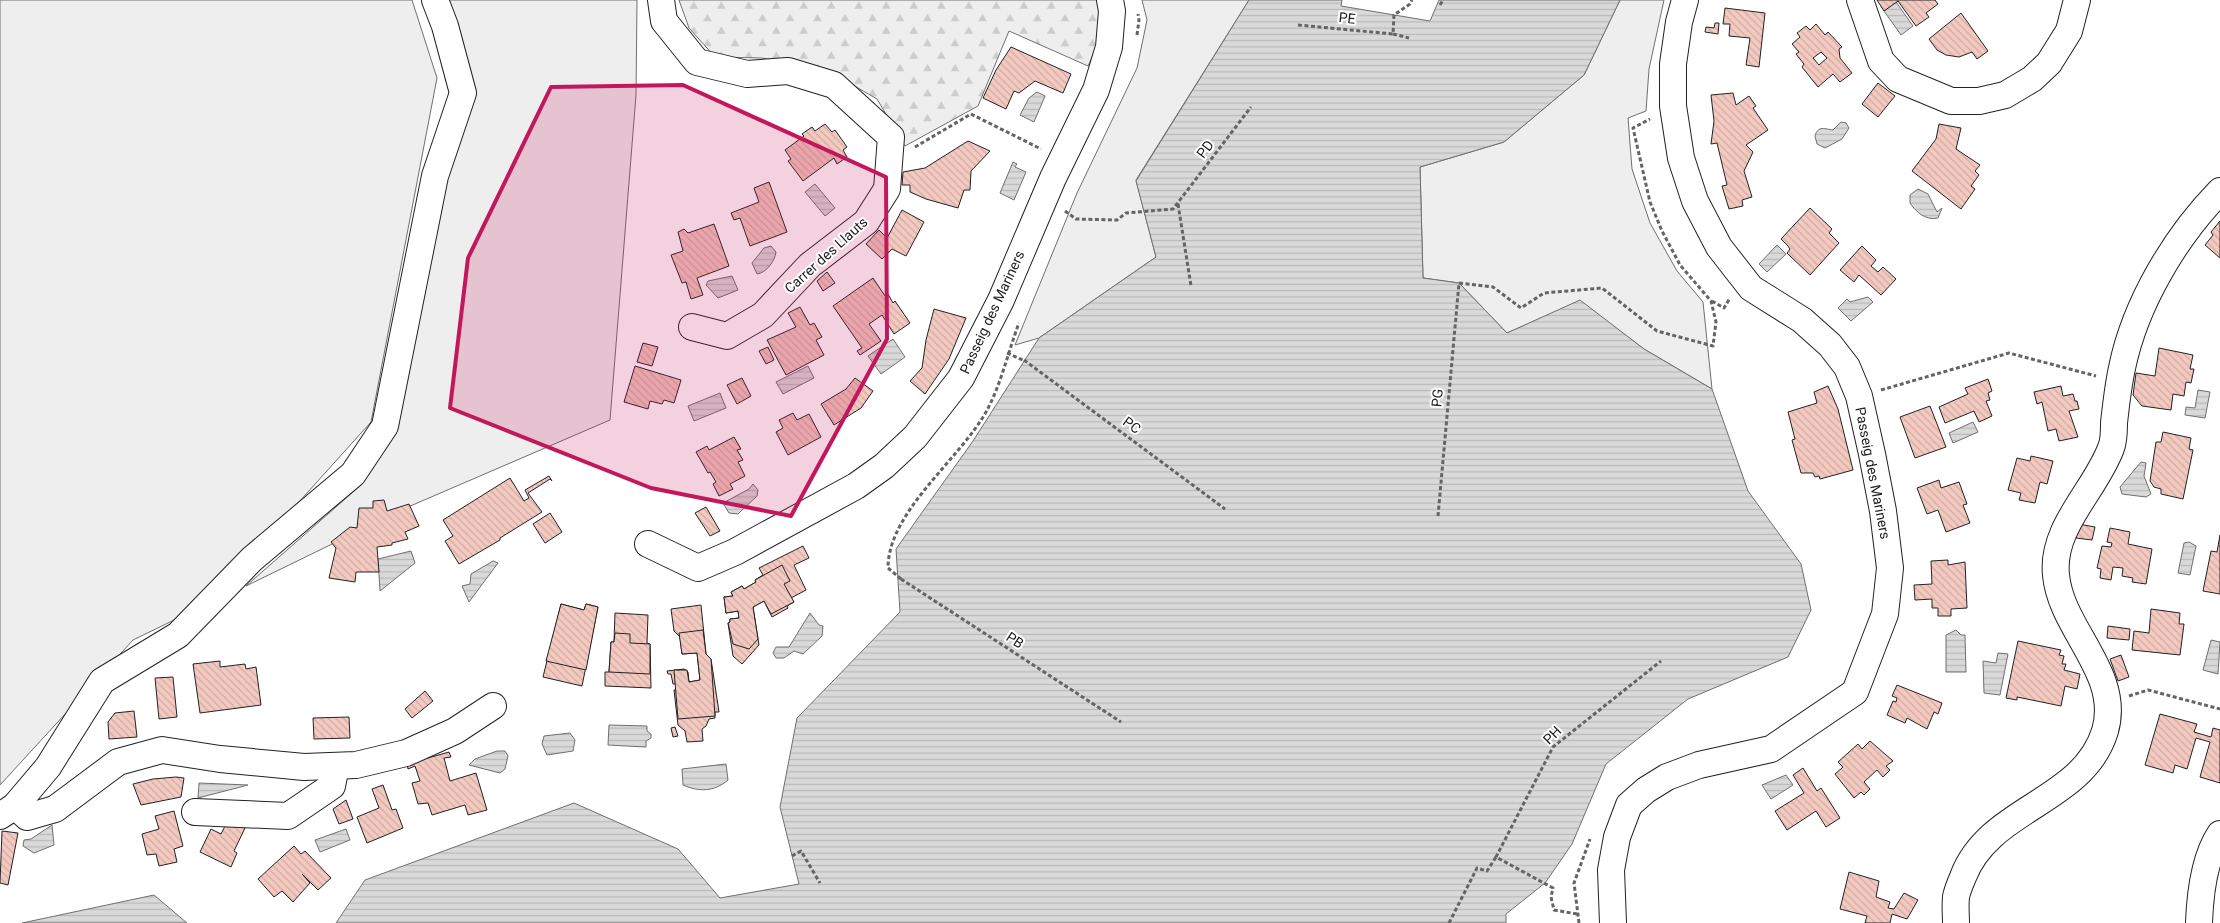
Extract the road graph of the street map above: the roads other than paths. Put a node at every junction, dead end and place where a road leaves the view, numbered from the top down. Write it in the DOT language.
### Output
graph roads {
  1 [pos="435,0"];
  2 [pos="661,0"];
  3 [pos="1110,0"];
  4 [pos="1686,0"];
  5 [pos="1860,0"];
  6 [pos="2077,0"];
  7 [pos="2220,191"];
  8 [pos="692,327"];
  9 [pos="648,544"];
  10 [pos="493,706"];
  11 [pos="336,766"];
  12 [pos="8,811"];
  13 [pos="195,812"];
  14 [pos="2220,834"];
  15 [pos="1613,923"];
  16 [pos="1956,923"];
  17 [pos="2199,923"];
  1 -- 12 [label="street"];
  2 -- 8 [label="street, Carrer des Llauts"];
  3 -- 9 [label="street, Passeig des Mariners"];
  4 -- 15 [label="street, Passeig des Mariners"];
  5 -- 6 [label="street"];
  7 -- 16 [label="street"];
  10 -- 11 [label="street"];
  11 -- 12 [label="street"];
  11 -- 13 [label="street"];
  14 -- 17 [label="street"];
}
